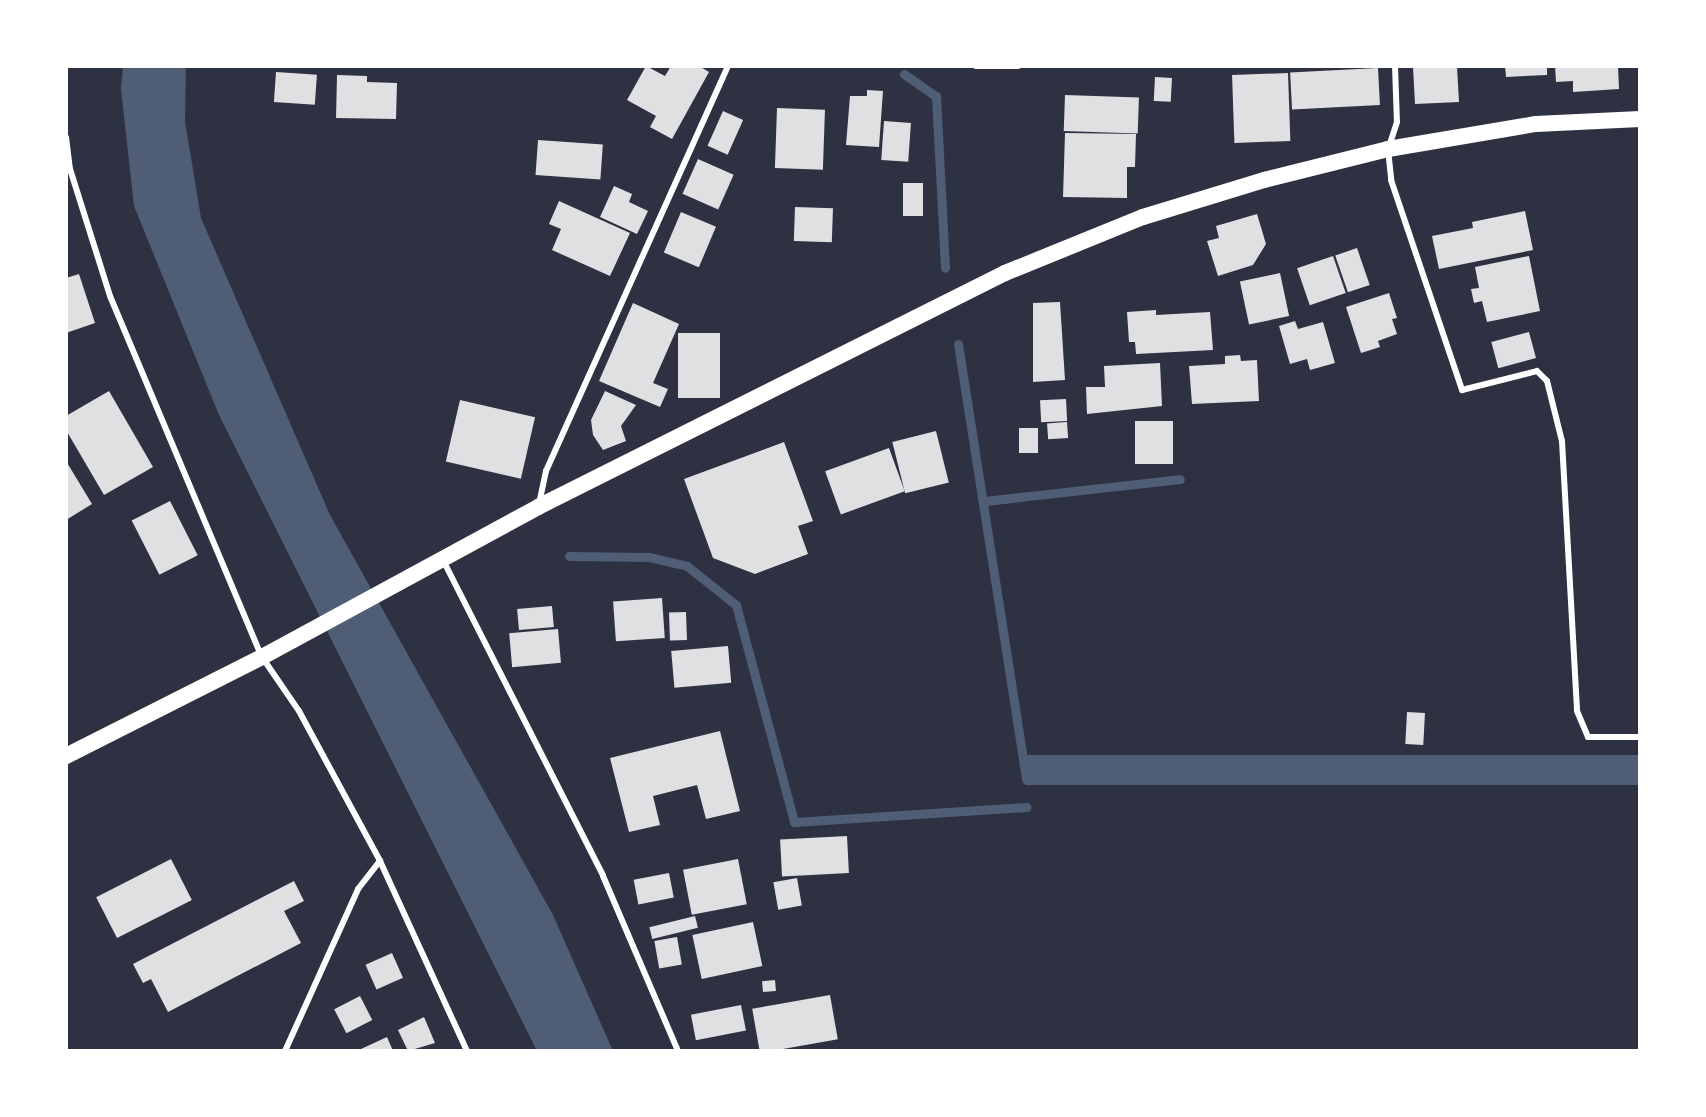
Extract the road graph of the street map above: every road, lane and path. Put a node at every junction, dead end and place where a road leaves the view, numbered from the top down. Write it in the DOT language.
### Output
graph roads {
  1 [pos="728,66"];
  2 [pos="976,66"];
  3 [pos="1018,66"];
  4 [pos="1395,66"];
  5 [pos="1640,119"];
  6 [pos="66,137"];
  7 [pos="1388,149"];
  8 [pos="68,170"];
  9 [pos="538,507"];
  10 [pos="443,560"];
  11 [pos="262,657"];
  12 [pos="1640,737"];
  13 [pos="66,756"];
  14 [pos="380,861"];
  15 [pos="285,1051"];
  16 [pos="466,1051"];
  17 [pos="678,1051"];
  1 -- 9 [label="street"];
  2 -- 3 [label="street"];
  4 -- 7 [label="street"];
  5 -- 7 [label="highway"];
  6 -- 8 [label="street"];
  7 -- 9 [label="highway"];
  7 -- 12 [label="street"];
  8 -- 11 [label="street"];
  9 -- 10 [label="highway"];
  10 -- 11 [label="highway"];
  10 -- 17 [label="street"];
  11 -- 13 [label="highway"];
  11 -- 14 [label="street"];
  14 -- 15 [label="street"];
  14 -- 16 [label="street"];
}
